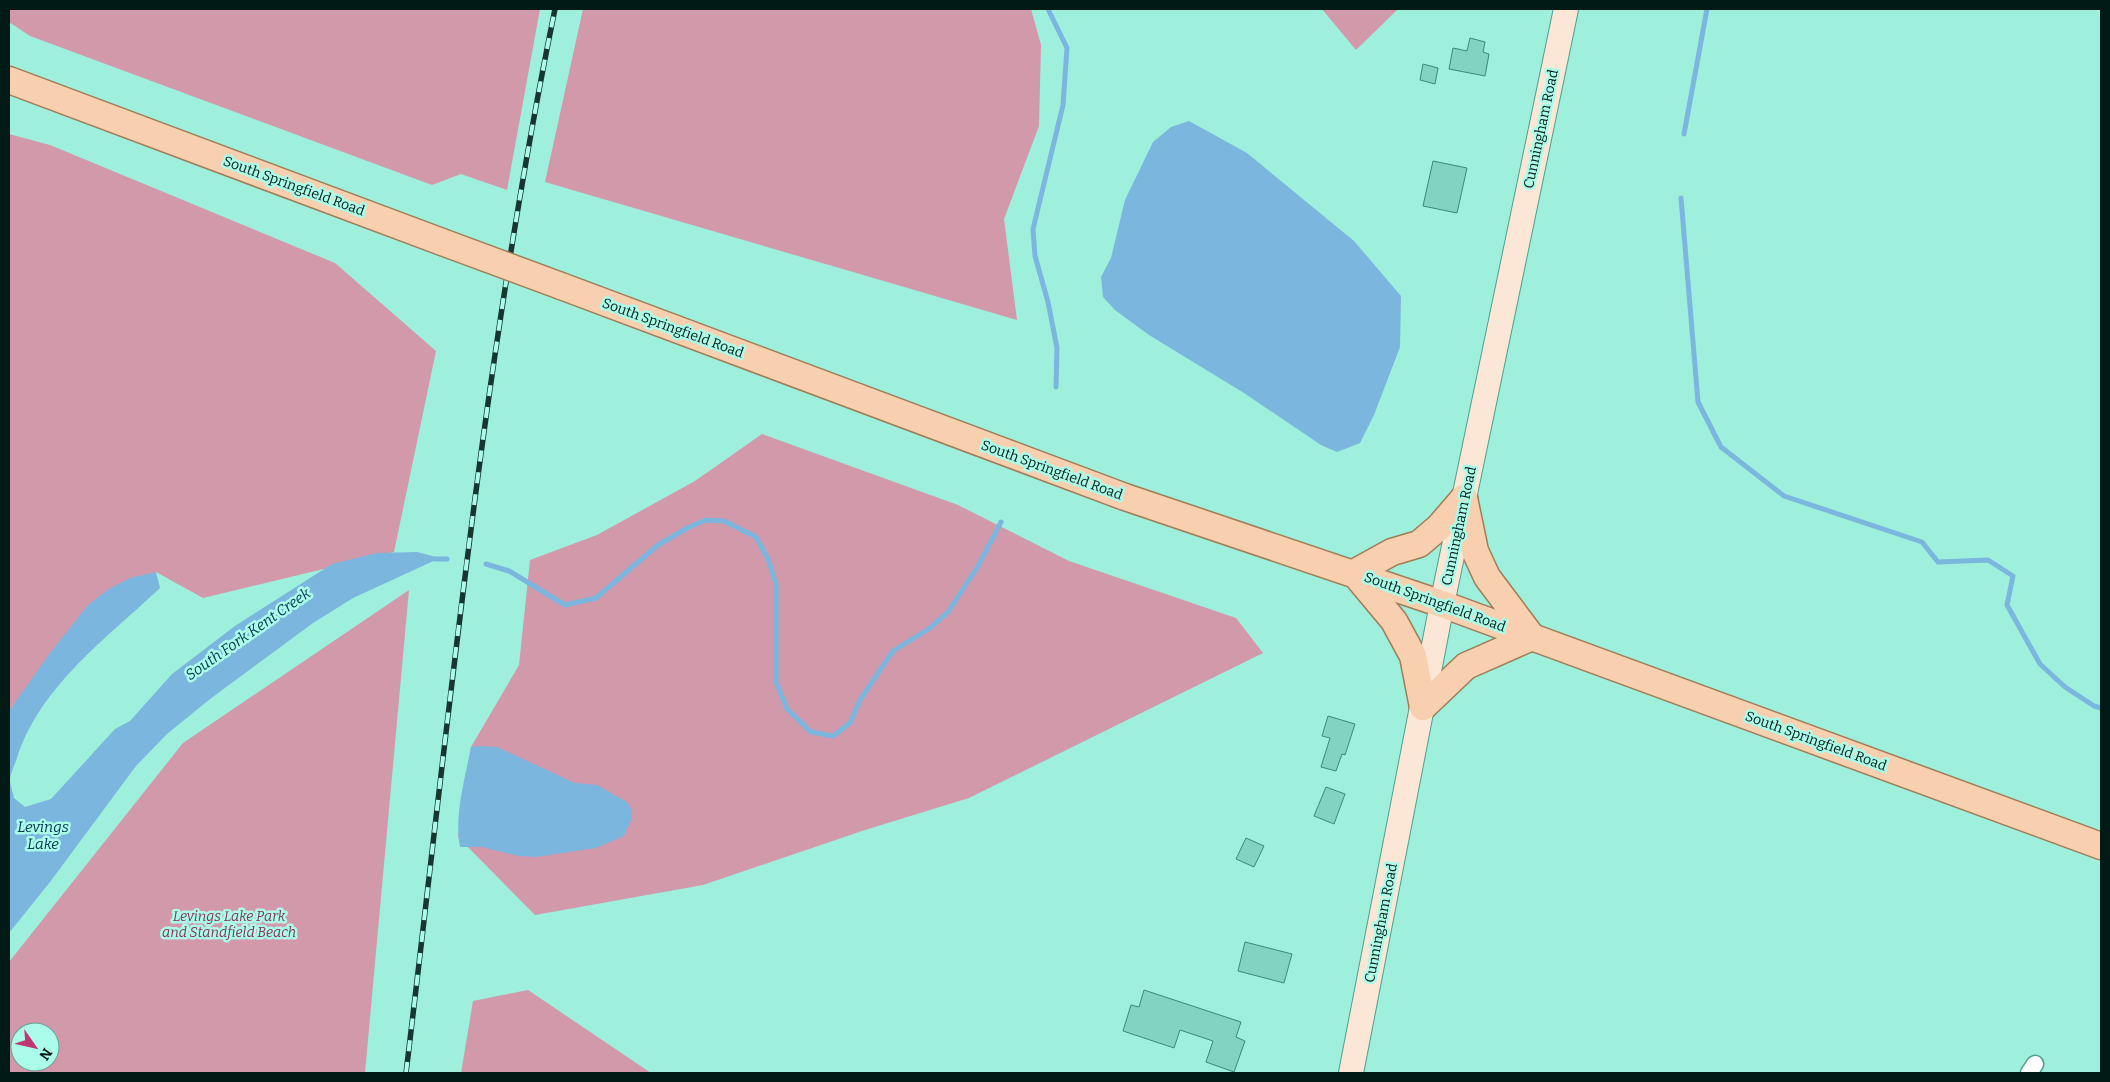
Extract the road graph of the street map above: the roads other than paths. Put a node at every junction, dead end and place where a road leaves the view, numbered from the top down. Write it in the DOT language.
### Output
graph roads {
  1 [pos="1566,9"];
  2 [pos="9,80"];
  3 [pos="1464,498"];
  4 [pos="1354,573"];
  5 [pos="1442,604"];
  6 [pos="1532,637"];
  7 [pos="1423,707"];
  8 [pos="2101,846"];
  9 [pos="1351,1073"];
  1 -- 3 [label="main road, Cunningham Road"];
  2 -- 4 [label="main road, South Springfield Road, bridge"];
  3 -- 4 [label="main road"];
  3 -- 5 [label="main road, Cunningham Road"];
  3 -- 6 [label="main road"];
  4 -- 5 [label="main road, South Springfield Road"];
  4 -- 7 [label="main road"];
  5 -- 6 [label="main road, South Springfield Road"];
  5 -- 7 [label="main road, Cunningham Road"];
  6 -- 7 [label="main road"];
  6 -- 8 [label="main road, South Springfield Road"];
  7 -- 9 [label="main road, Cunningham Road"];
}
